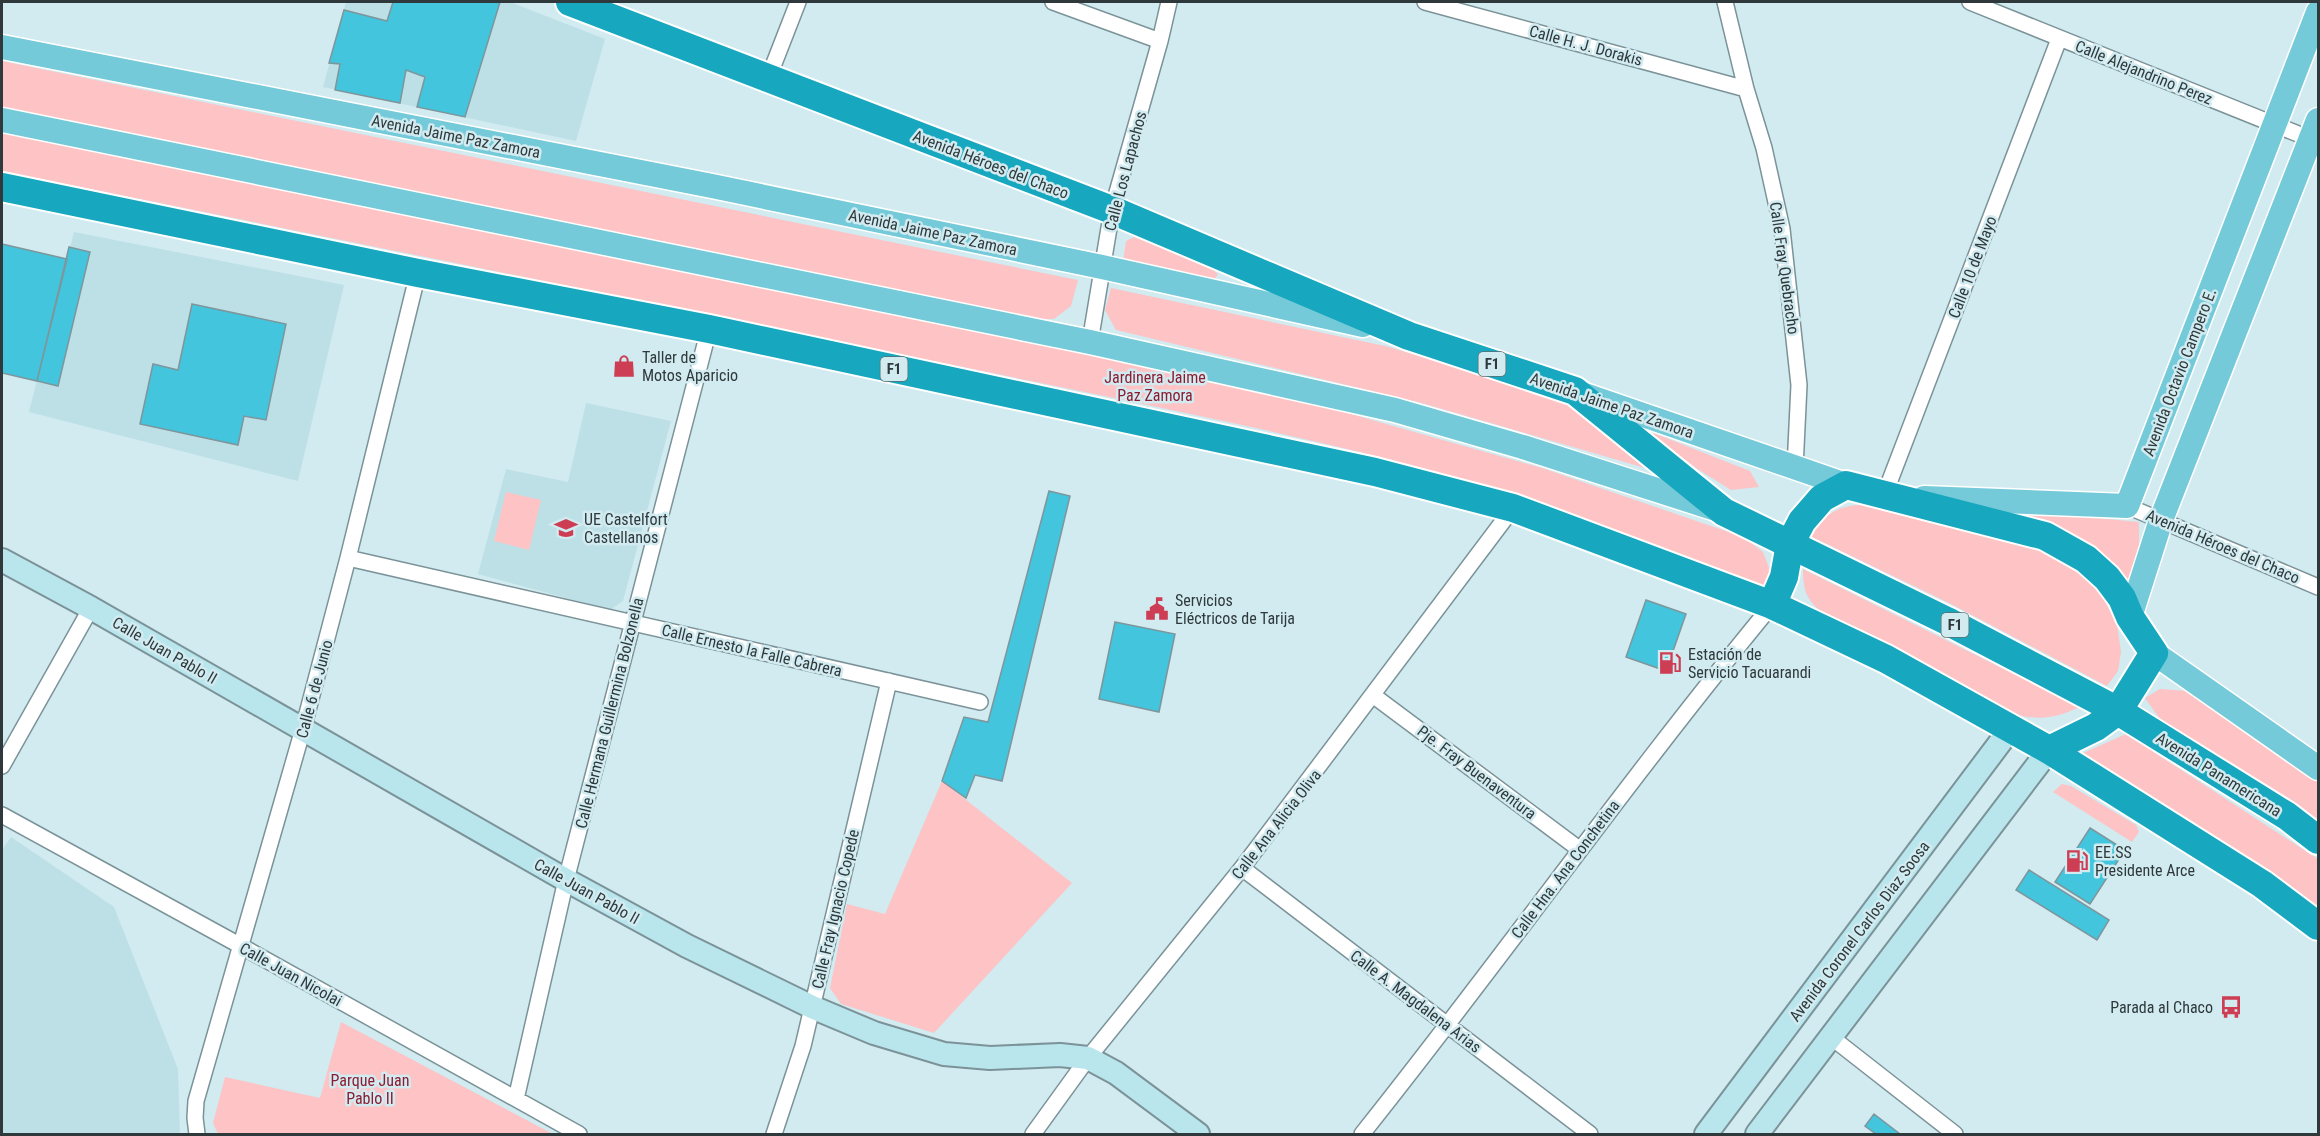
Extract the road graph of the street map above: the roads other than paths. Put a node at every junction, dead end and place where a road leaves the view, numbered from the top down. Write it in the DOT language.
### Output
graph roads {
  1 [pos="570,2"];
  2 [pos="798,2"];
  3 [pos="1053,2"];
  4 [pos="1169,2"];
  5 [pos="1425,2"];
  6 [pos="1725,2"];
  7 [pos="1975,2"];
  8 [pos="2319,12"];
  9 [pos="2059,39"];
  10 [pos="1160,41"];
  11 [pos="2,47"];
  12 [pos="768,79"];
  13 [pos="1746,89"];
  14 [pos="2,120"];
  15 [pos="2275,124"];
  16 [pos="2316,134"];
  17 [pos="2,188"];
  18 [pos="1112,210"];
  19 [pos="1102,267"];
  20 [pos="418,273"];
  21 [pos="709,329"];
  22 [pos="1409,336"];
  23 [pos="1090,342"];
  24 [pos="1575,391"];
  25 [pos="1796,468"];
  26 [pos="1846,485"];
  27 [pos="1884,496"];
  28 [pos="2127,506"];
  29 [pos="1513,508"];
  30 [pos="1724,512"];
  31 [pos="2161,520"];
  32 [pos="1790,544"];
  33 [pos="348,558"];
  34 [pos="2,560"];
  35 [pos="2319,587"];
  36 [pos="1772,605"];
  37 [pos="91,608"];
  38 [pos="2130,617"];
  39 [pos="632,622"];
  40 [pos="2154,653"];
  41 [pos="889,681"];
  42 [pos="1374,696"];
  43 [pos="980,702"];
  44 [pos="2118,711"];
  45 [pos="2011,728"];
  46 [pos="303,729"];
  47 [pos="2049,750"];
  48 [pos="2,766"];
  49 [pos="2319,768"];
  50 [pos="2,815"];
  51 [pos="2319,840"];
  52 [pos="1579,849"];
  53 [pos="1242,868"];
  54 [pos="566,880"];
  55 [pos="2319,926"];
  56 [pos="241,946"];
  57 [pos="812,1007"];
  58 [pos="1448,1026"];
  59 [pos="1831,1037"];
  60 [pos="1088,1058"];
  61 [pos="516,1099"];
  62 [pos="197,1134"];
  63 [pos="579,1134"];
  64 [pos="774,1134"];
  65 [pos="1033,1134"];
  66 [pos="1198,1134"];
  67 [pos="1362,1134"];
  68 [pos="1590,1134"];
  69 [pos="1706,1134"];
  70 [pos="1757,1134"];
  71 [pos="1955,1134"];
  1 -- 12 [label="highway, Avenida Héroes del Chaco / F1"];
  2 -- 12 [label="street"];
  3 -- 10 [label="street"];
  4 -- 10 [label="street, Calle Los Lapachos"];
  5 -- 13 [label="street, Calle H. J. Dorakis"];
  6 -- 13 [label="street, Calle Fray Quebracho"];
  7 -- 9 [label="street, Calle Alejandrino Perez"];
  8 -- 15 [label="main road, Avenida Octavio Campero E."];
  9 -- 15 [label="street, Calle Alejandrino Perez"];
  9 -- 27 [label="street, Calle 10 de Mayo"];
  10 -- 18 [label="street, Calle Los Lapachos"];
  11 -- 19 [label="main road, Avenida Jaime Paz Zamora"];
  12 -- 18 [label="highway, Avenida Héroes del Chaco / F1"];
  13 -- 25 [label="street, Calle Fray Quebracho"];
  14 -- 23 [label="main road"];
  15 -- 16 [label="street, Calle Alejandrino Perez"];
  15 -- 28 [label="main road, Avenida Octavio Campero E."];
  16 -- 31 [label="main road"];
  17 -- 20 [label="highway, F1"];
  18 -- 19 [label="street, Calle Los Lapachos"];
  18 -- 22 [label="highway, Avenida Héroes del Chaco / F1"];
  19 -- 22 [label="main road, Avenida Jaime Paz Zamora"];
  19 -- 23 [label="street, Calle Los Lapachos"];
  20 -- 21 [label="highway, F1"];
  20 -- 33 [label="street, Calle 6 de Junio"];
  21 -- 29 [label="highway, F1"];
  21 -- 39 [label="street, Calle Hermana Guillermina Bolzonella"];
  22 -- 24 [label="highway, Avenida Jaime Paz Zamora / F1"];
  23 -- 30 [label="main road"];
  24 -- 25 [label="main road, Avenida Jaime Paz Zamora"];
  24 -- 30 [label="highway, F1"];
  25 -- 26 [label="main road, Avenida Jaime Paz Zamora"];
  26 -- 27 [label="highway, Avenida Jaime Paz Zamora"];
  26 -- 32 [label="highway"];
  27 -- 28 [label="main road"];
  27 -- 38 [label="highway, Avenida Jaime Paz Zamora"];
  28 -- 31 [label="street, Avenida Héroes del Chaco"];
  29 -- 36 [label="highway, F1"];
  29 -- 42 [label="street, Calle Ana Alicia Oliva"];
  30 -- 32 [label="highway, F1"];
  31 -- 35 [label="street, Avenida Héroes del Chaco"];
  31 -- 38 [label="main road"];
  32 -- 36 [label="highway"];
  32 -- 44 [label="highway, F1"];
  33 -- 39 [label="street, Calle Ernesto la Falle Cabrera"];
  33 -- 46 [label="street, Calle 6 de Junio"];
  34 -- 37 [label="street, Calle Juan Pablo II"];
  36 -- 45 [label="highway, F1"];
  36 -- 52 [label="street, Calle Hna. Ana Conchetina"];
  37 -- 46 [label="street, Calle Juan Pablo II"];
  37 -- 48 [label="street"];
  38 -- 40 [label="highway, Avenida Jaime Paz Zamora"];
  39 -- 41 [label="street, Calle Ernesto la Falle Cabrera"];
  39 -- 54 [label="street, Calle Hermana Guillermina Bolzonella"];
  40 -- 44 [label="highway"];
  40 -- 49 [label="main road"];
  41 -- 43 [label="street, Calle Ernesto la Falle Cabrera"];
  41 -- 57 [label="street, Calle Fray Ignacio Copede"];
  42 -- 52 [label="street, Pje. Fray Buenaventura"];
  42 -- 53 [label="street, Calle Ana Alicia Oliva"];
  44 -- 47 [label="highway"];
  44 -- 51 [label="highway, Avenida Panamericana / F1"];
  45 -- 47 [label="highway, F1"];
  45 -- 69 [label="street, Avenida Coronel Carlos Diaz Soosa"];
  46 -- 54 [label="street, Calle Juan Pablo II"];
  46 -- 56 [label="street, Calle 6 de Junio"];
  47 -- 55 [label="highway, F1"];
  47 -- 59 [label="street"];
  50 -- 56 [label="street, Calle Juan Nicolai"];
  52 -- 58 [label="street, Calle Hna. Ana Conchetina"];
  53 -- 58 [label="street, Calle A. Magdalena Arias"];
  53 -- 60 [label="street, Calle Ana Alicia Oliva"];
  54 -- 57 [label="street, Calle Juan Pablo II"];
  54 -- 61 [label="street, Calle Hermana Guillermina Bolzonella"];
  56 -- 61 [label="street, Calle Juan Nicolai"];
  56 -- 62 [label="street, Calle 6 de Junio"];
  57 -- 60 [label="street, Calle Juan Pablo II"];
  57 -- 64 [label="street, Calle Fray Ignacio Copede"];
  58 -- 67 [label="street, Calle Hna. Ana Conchetina"];
  58 -- 68 [label="street, Calle A. Magdalena Arias"];
  59 -- 70 [label="street"];
  59 -- 71 [label="street"];
  60 -- 65 [label="street, Calle Ana Alicia Oliva"];
  60 -- 66 [label="street, Calle Juan Pablo II"];
  61 -- 63 [label="street, Calle Juan Nicolai"];
}
